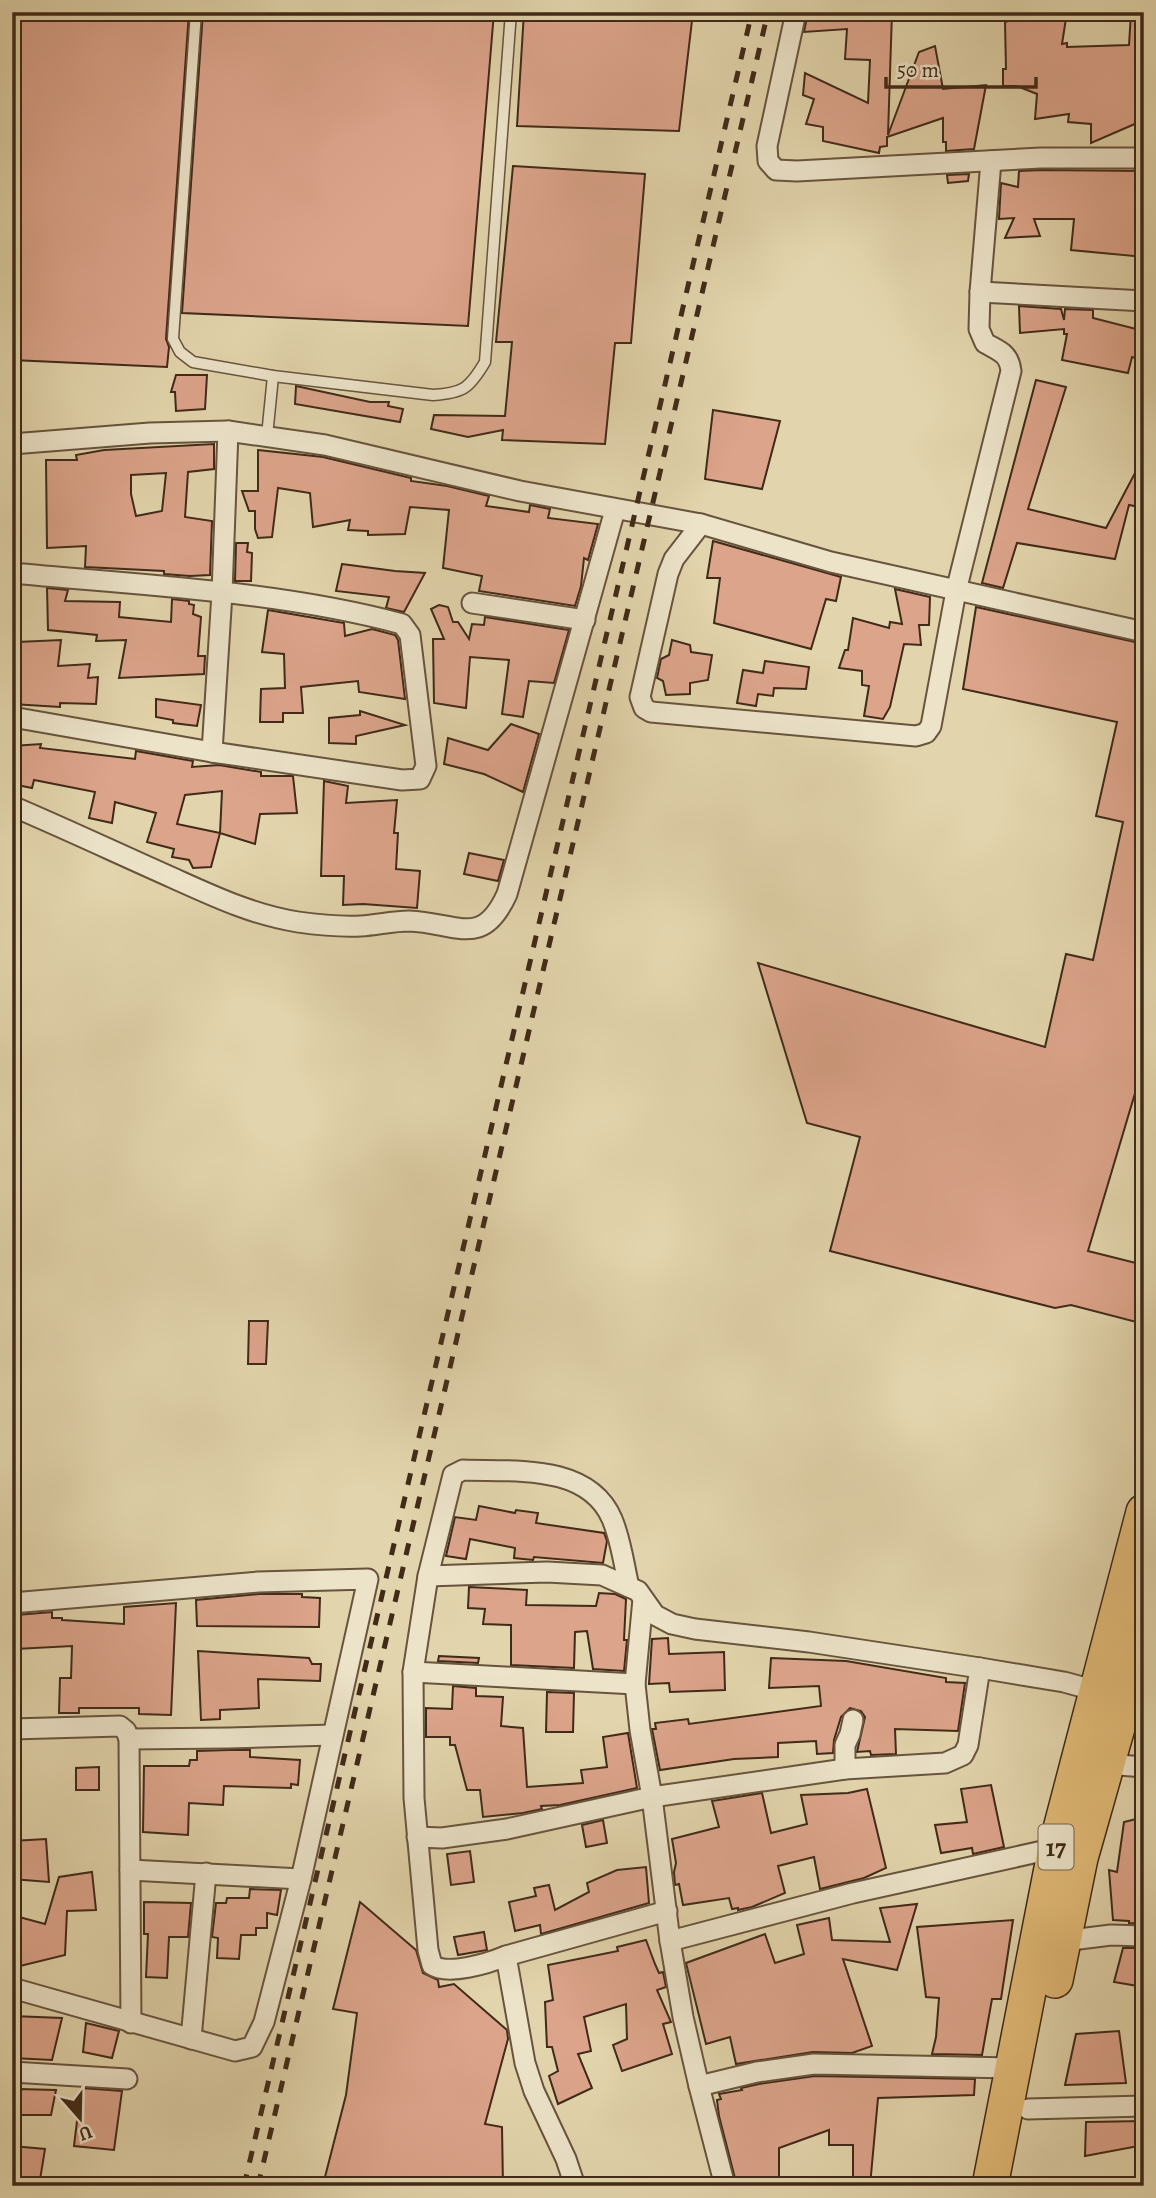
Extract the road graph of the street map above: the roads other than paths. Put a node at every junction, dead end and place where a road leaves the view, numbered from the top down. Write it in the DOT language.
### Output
graph roads {
  1 [pos="195,12"];
  2 [pos="511,12"];
  3 [pos="796,12"];
  4 [pos="1144,158"];
  5 [pos="992,162"];
  6 [pos="980,292"];
  7 [pos="1144,301"];
  8 [pos="273,376"];
  9 [pos="228,431"];
  10 [pos="267,436"];
  11 [pos="12,444"];
  12 [pos="615,510"];
  13 [pos="701,524"];
  14 [pos="12,573"];
  15 [pos="956,591"];
  16 [pos="222,593"];
  17 [pos="472,603"];
  18 [pos="585,620"];
  19 [pos="1144,632"];
  20 [pos="12,716"];
  21 [pos="212,752"];
  22 [pos="12,806"];
  23 [pos="1144,1513"];
  24 [pos="428,1576"];
  25 [pos="636,1593"];
  26 [pos="1136,1602"];
  27 [pos="12,1603"];
  28 [pos="980,1668"];
  29 [pos="413,1672"];
  30 [pos="635,1684"];
  31 [pos="1097,1691"];
  32 [pos="853,1720"];
  33 [pos="1131,1723"];
  34 [pos="12,1729"];
  35 [pos="333,1735"];
  36 [pos="130,1739"];
  37 [pos="1107,1764"];
  38 [pos="1144,1767"];
  39 [pos="845,1769"];
  40 [pos="652,1797"];
  41 [pos="417,1837"];
  42 [pos="1056,1847"];
  43 [pos="130,1870"];
  44 [pos="206,1873"];
  45 [pos="301,1879"];
  46 [pos="667,1911"];
  47 [pos="1144,1936"];
  48 [pos="670,1941"];
  49 [pos="1063,1941"];
  50 [pos="506,1956"];
  51 [pos="12,1987"];
  52 [pos="131,2023"];
  53 [pos="191,2039"];
  54 [pos="1012,2068"];
  55 [pos="12,2072"];
  56 [pos="127,2079"];
  57 [pos="699,2086"];
  58 [pos="1144,2106"];
  59 [pos="1028,2109"];
  60 [pos="575,2186"];
  61 [pos="725,2186"];
  62 [pos="990,2186"];
  63 [pos="1013,2186"];
  1 -- 8 [label="lane"];
  2 -- 8 [label="lane"];
  3 -- 5 [label="street"];
  4 -- 5 [label="street"];
  5 -- 6 [label="street"];
  6 -- 7 [label="street"];
  6 -- 15 [label="street"];
  8 -- 10 [label="lane"];
  9 -- 10 [label="street"];
  9 -- 11 [label="street"];
  9 -- 16 [label="street"];
  10 -- 12 [label="street"];
  12 -- 13 [label="street"];
  12 -- 18 [label="street"];
  13 -- 15 [label="street"];
  13 -- 15 [label="street"];
  14 -- 16 [label="street"];
  15 -- 19 [label="street"];
  16 -- 21 [label="street"];
  16 -- 21 [label="street"];
  17 -- 18 [label="street"];
  18 -- 22 [label="street"];
  20 -- 21 [label="street"];
  23 -- 26 [label="highway, 17"];
  24 -- 25 [label="street"];
  24 -- 25 [label="street"];
  24 -- 29 [label="street"];
  25 -- 28 [label="street"];
  25 -- 30 [label="street"];
  26 -- 31 [label="highway, 17"];
  26 -- 33 [label="highway, 17"];
  27 -- 35 [label="street"];
  28 -- 31 [label="street"];
  28 -- 39 [label="street"];
  29 -- 30 [label="street"];
  29 -- 41 [label="street"];
  30 -- 40 [label="street"];
  31 -- 42 [label="highway, 17"];
  32 -- 39 [label="street"];
  33 -- 37 [label="highway, 17"];
  34 -- 36 [label="street"];
  35 -- 36 [label="street"];
  35 -- 45 [label="street"];
  36 -- 43 [label="street"];
  37 -- 38 [label="street"];
  37 -- 49 [label="highway, 17"];
  39 -- 40 [label="street"];
  40 -- 41 [label="street"];
  40 -- 46 [label="street"];
  41 -- 50 [label="street"];
  42 -- 48 [label="street"];
  42 -- 54 [label="highway, 17"];
  43 -- 44 [label="street"];
  43 -- 52 [label="street"];
  44 -- 45 [label="street"];
  44 -- 53 [label="street"];
  45 -- 53 [label="street"];
  46 -- 48 [label="street"];
  46 -- 50 [label="street"];
  47 -- 49 [label="street"];
  48 -- 57 [label="street"];
  49 -- 59 [label="highway, 17"];
  50 -- 60 [label="street"];
  51 -- 52 [label="street"];
  52 -- 53 [label="street"];
  54 -- 57 [label="street"];
  54 -- 62 [label="highway, 17"];
  55 -- 56 [label="street"];
  57 -- 61 [label="street"];
  58 -- 59 [label="street"];
  59 -- 63 [label="highway, 17"];
}
